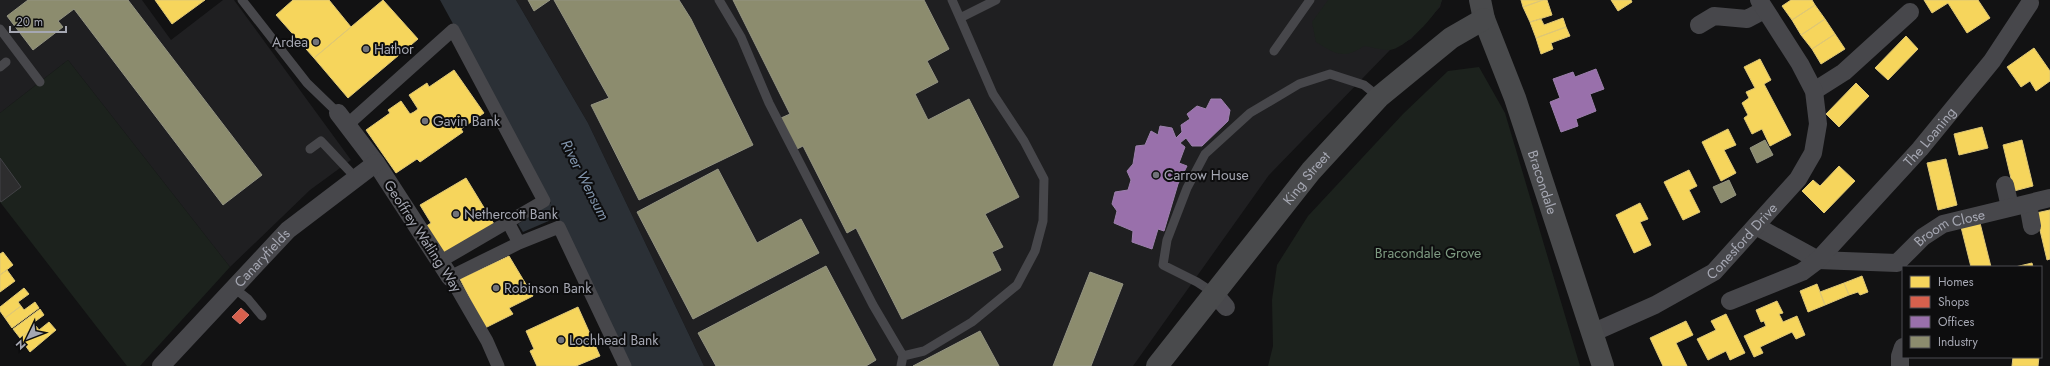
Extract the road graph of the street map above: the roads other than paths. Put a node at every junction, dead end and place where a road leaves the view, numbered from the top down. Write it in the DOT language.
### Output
graph roads {
  1 [pos="242,0"];
  2 [pos="719,0"];
  3 [pos="952,0"];
  4 [pos="996,0"];
  5 [pos="1310,0"];
  6 [pos="2030,3"];
  7 [pos="1761,5"];
  8 [pos="1482,10"];
  9 [pos="1910,12"];
  10 [pos="960,18"];
  11 [pos="1699,25"];
  12 [pos="0,29"];
  13 [pos="1274,51"];
  14 [pos="40,82"];
  15 [pos="1814,91"];
  16 [pos="1379,97"];
  17 [pos="342,119"];
  18 [pos="310,149"];
  19 [pos="376,163"];
  20 [pos="356,178"];
  21 [pos="2005,185"];
  22 [pos="2050,198"];
  23 [pos="2028,204"];
  24 [pos="2010,207"];
  25 [pos="508,222"];
  26 [pos="1756,226"];
  27 [pos="2032,226"];
  28 [pos="519,243"];
  29 [pos="1818,260"];
  30 [pos="441,261"];
  31 [pos="1900,266"];
  32 [pos="450,277"];
  33 [pos="234,288"];
  34 [pos="1220,300"];
  35 [pos="1730,301"];
  36 [pos="262,316"];
  37 [pos="1592,333"];
  38 [pos="1902,350"];
  39 [pos="903,356"];
  40 [pos="161,366"];
  41 [pos="498,366"];
  42 [pos="625,366"];
  43 [pos="901,366"];
  44 [pos="1157,366"];
  45 [pos="1603,366"];
  46 [pos="1900,366"];
  1 -- 17 [label="lane"];
  2 -- 39 [label="lane"];
  3 -- 10 [label="lane"];
  4 -- 10 [label="lane"];
  5 -- 13 [label="lane"];
  6 -- 29 [label="street, The Loaning"];
  7 -- 11 [label="street, Conesford Drive"];
  7 -- 15 [label="street, Conesford Drive"];
  8 -- 16 [label="main road, King Street"];
  8 -- 37 [label="main road, Bracondale"];
  9 -- 15 [label="street"];
  10 -- 39 [label="lane"];
  12 -- 14 [label="lane"];
  15 -- 26 [label="street, Conesford Drive"];
  16 -- 34 [label="main road, King Street"];
  16 -- 34 [label="lane"];
  17 -- 19 [label="street, Geoffrey Watling Way"];
  17 -- 25 [label="street"];
  18 -- 20 [label="lane"];
  19 -- 20 [label="street, Canaryfields"];
  19 -- 30 [label="street, Geoffrey Watling Way"];
  20 -- 33 [label="street, Canaryfields"];
  21 -- 24 [label="street"];
  22 -- 23 [label="street, Broom Close"];
  23 -- 24 [label="street, Broom Close"];
  23 -- 27 [label="street"];
  24 -- 31 [label="street, Broom Close"];
  25 -- 28 [label="street"];
  25 -- 30 [label="street"];
  26 -- 29 [label="street, Broom Close"];
  26 -- 37 [label="street, Conesford Drive"];
  28 -- 32 [label="street"];
  28 -- 42 [label="street"];
  29 -- 31 [label="street, Broom Close"];
  29 -- 35 [label="street"];
  30 -- 32 [label="street, Geoffrey Watling Way"];
  32 -- 41 [label="street, Geoffrey Watling Way"];
  33 -- 36 [label="lane"];
  33 -- 40 [label="street, Canaryfields"];
  34 -- 44 [label="main road, King Street"];
  37 -- 45 [label="main road, Bracondale"];
  38 -- 46 [label="street"];
  39 -- 43 [label="lane"];
}
